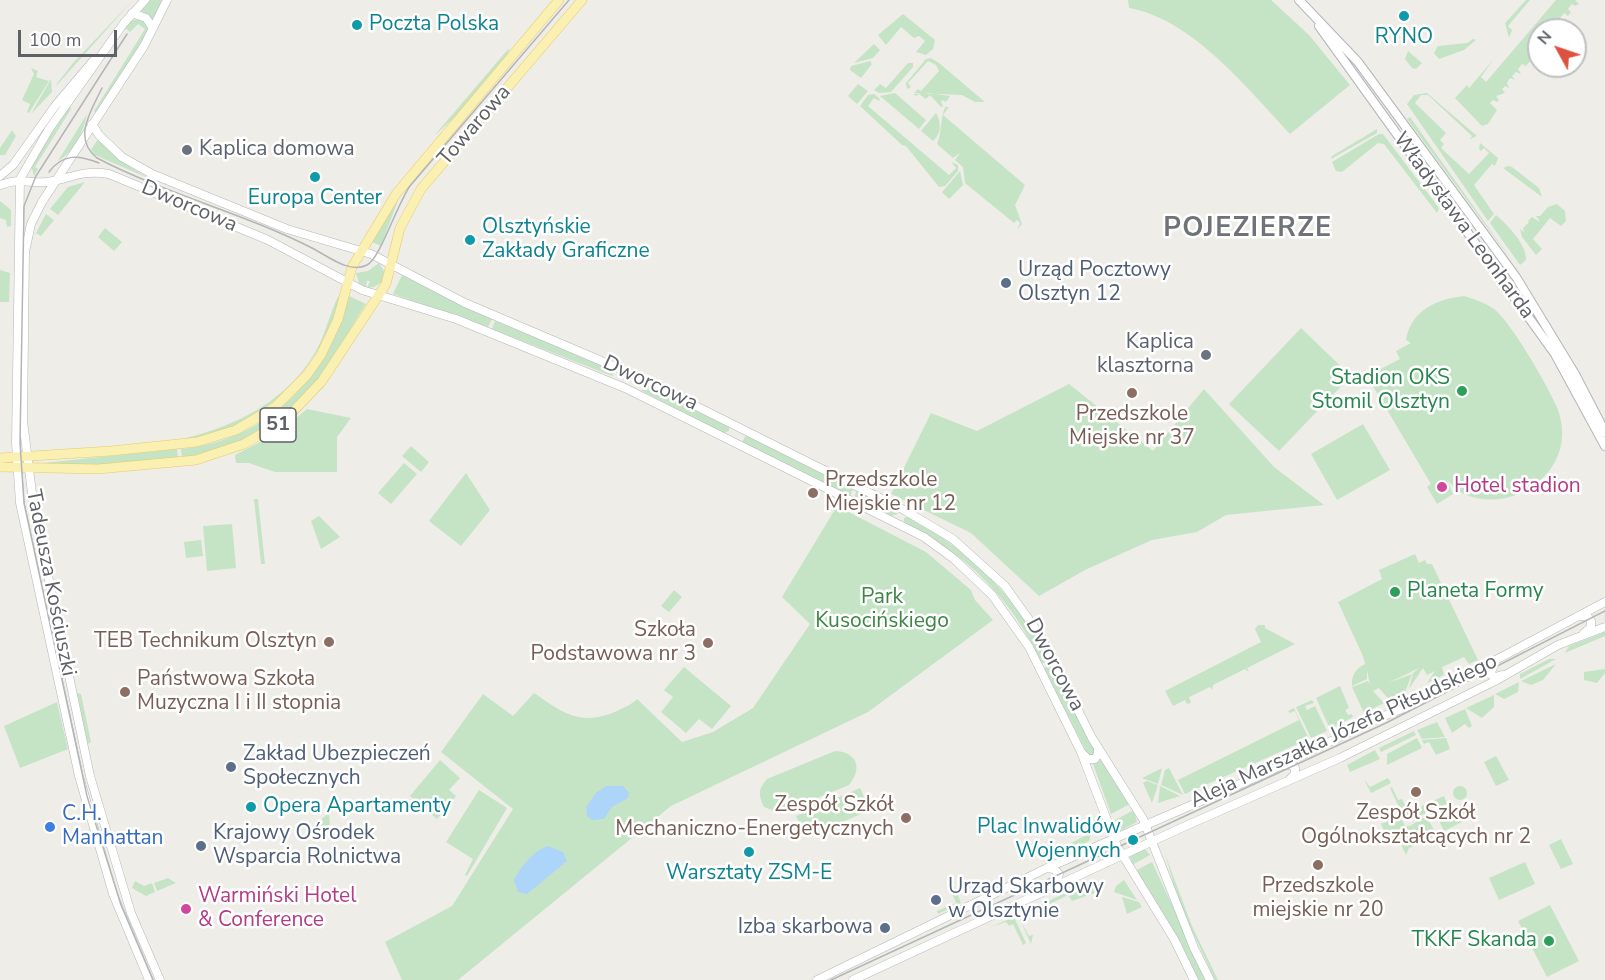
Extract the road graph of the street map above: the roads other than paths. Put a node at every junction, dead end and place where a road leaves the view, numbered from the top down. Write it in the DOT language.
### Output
graph roads {
  1 [pos="145,0"];
  2 [pos="167,0"];
  3 [pos="559,0"];
  4 [pos="582,0"];
  5 [pos="1299,0"];
  6 [pos="1311,13"];
  7 [pos="132,14"];
  8 [pos="153,28"];
  9 [pos="107,48"];
  10 [pos="85,70"];
  11 [pos="81,85"];
  12 [pos="92,124"];
  13 [pos="0,176"];
  14 [pos="20,179"];
  15 [pos="56,180"];
  16 [pos="0,185"];
  17 [pos="362,251"];
  18 [pos="392,265"];
  19 [pos="348,282"];
  20 [pos="378,295"];
  21 [pos="738,427"];
  22 [pos="1605,432"];
  23 [pos="731,440"];
  24 [pos="1605,446"];
  25 [pos="0,458"];
  26 [pos="20,460"];
  27 [pos="0,466"];
  28 [pos="28,468"];
  29 [pos="904,510"];
  30 [pos="897,524"];
  31 [pos="1605,602"];
  32 [pos="1576,617"];
  33 [pos="1605,627"];
  34 [pos="1580,636"];
  35 [pos="1503,657"];
  36 [pos="1506,674"];
  37 [pos="71,690"];
  38 [pos="61,692"];
  39 [pos="1098,748"];
  40 [pos="1081,752"];
  41 [pos="1283,765"];
  42 [pos="1289,780"];
  43 [pos="1213,795"];
  44 [pos="1222,809"];
  45 [pos="1145,825"];
  46 [pos="1113,839"];
  47 [pos="1152,842"];
  48 [pos="1122,856"];
  49 [pos="1047,868"];
  50 [pos="1055,889"];
  51 [pos="149,980"];
  52 [pos="160,980"];
  53 [pos="817,980"];
  54 [pos="853,980"];
  55 [pos="1194,980"];
  56 [pos="1210,980"];
  1 -- 7 [label="street"];
  2 -- 8 [label="street, Tadeusza Kościuszki"];
  3 -- 17 [label="main road, Towarowa / 51"];
  4 -- 18 [label="main road, Towarowa / 51"];
  5 -- 6 [label="main road, Władysława Leonharda"];
  6 -- 22 [label="main road, Władysława Leonharda"];
  6 -- 24 [label="main road, Władysława Leonharda"];
  7 -- 8 [label="street"];
  7 -- 9 [label="street"];
  8 -- 12 [label="street, Tadeusza Kościuszki"];
  9 -- 10 [label="street"];
  9 -- 11 [label="street"];
  10 -- 11 [label="street"];
  10 -- 13 [label="street"];
  11 -- 14 [label="street"];
  12 -- 15 [label="street, Tadeusza Kościuszki"];
  12 -- 17 [label="street, Dworcowa"];
  14 -- 15 [label="street, Dworcowa"];
  14 -- 16 [label="street"];
  14 -- 26 [label="street, Tadeusza Kościuszki"];
  15 -- 19 [label="street, Dworcowa"];
  15 -- 26 [label="street, Tadeusza Kościuszki"];
  17 -- 18 [label="street, Dworcowa"];
  17 -- 19 [label="main road, 51"];
  18 -- 20 [label="main road, 51"];
  18 -- 21 [label="street, Dworcowa"];
  19 -- 20 [label="street, Dworcowa"];
  19 -- 26 [label="main road, 51"];
  20 -- 23 [label="street, Dworcowa"];
  20 -- 28 [label="main road, 51"];
  21 -- 23 [label="street"];
  21 -- 29 [label="street, Dworcowa"];
  23 -- 30 [label="street, Dworcowa"];
  25 -- 26 [label="main road, 51"];
  26 -- 27 [label="main road, 51"];
  26 -- 28 [label="main road, 51"];
  26 -- 38 [label="street, Tadeusza Kościuszki"];
  28 -- 37 [label="street, Tadeusza Kościuszki"];
  29 -- 30 [label="street"];
  29 -- 39 [label="street, Dworcowa"];
  30 -- 40 [label="street, Dworcowa"];
  31 -- 32 [label="street, Aleja Marszałka Józefa Piłsudskiego"];
  32 -- 34 [label="street"];
  32 -- 35 [label="street, Aleja Marszałka Józefa Piłsudskiego"];
  33 -- 34 [label="street, Aleja Marszałka Józefa Piłsudskiego"];
  34 -- 36 [label="street, Aleja Marszałka Józefa Piłsudskiego"];
  35 -- 36 [label="street"];
  35 -- 41 [label="street, Aleja Marszałka Józefa Piłsudskiego"];
  36 -- 42 [label="street, Aleja Marszałka Józefa Piłsudskiego"];
  37 -- 38 [label="street"];
  37 -- 52 [label="street, Tadeusza Kościuszki"];
  38 -- 51 [label="street, Tadeusza Kościuszki"];
  39 -- 40 [label="street"];
  39 -- 45 [label="street, Dworcowa"];
  40 -- 46 [label="street, Dworcowa"];
  41 -- 42 [label="street"];
  41 -- 43 [label="street, Aleja Marszałka Józefa Piłsudskiego"];
  42 -- 44 [label="street, Aleja Marszałka Józefa Piłsudskiego"];
  43 -- 44 [label="street"];
  43 -- 45 [label="street, Aleja Marszałka Józefa Piłsudskiego"];
  44 -- 47 [label="street, Aleja Marszałka Józefa Piłsudskiego"];
  45 -- 46 [label="street"];
  45 -- 47 [label="street"];
  46 -- 48 [label="street"];
  46 -- 49 [label="street"];
  47 -- 48 [label="street"];
  47 -- 56 [label="street"];
  48 -- 50 [label="street"];
  48 -- 55 [label="street"];
  49 -- 50 [label="street"];
  49 -- 53 [label="street"];
  50 -- 54 [label="street"];
}
